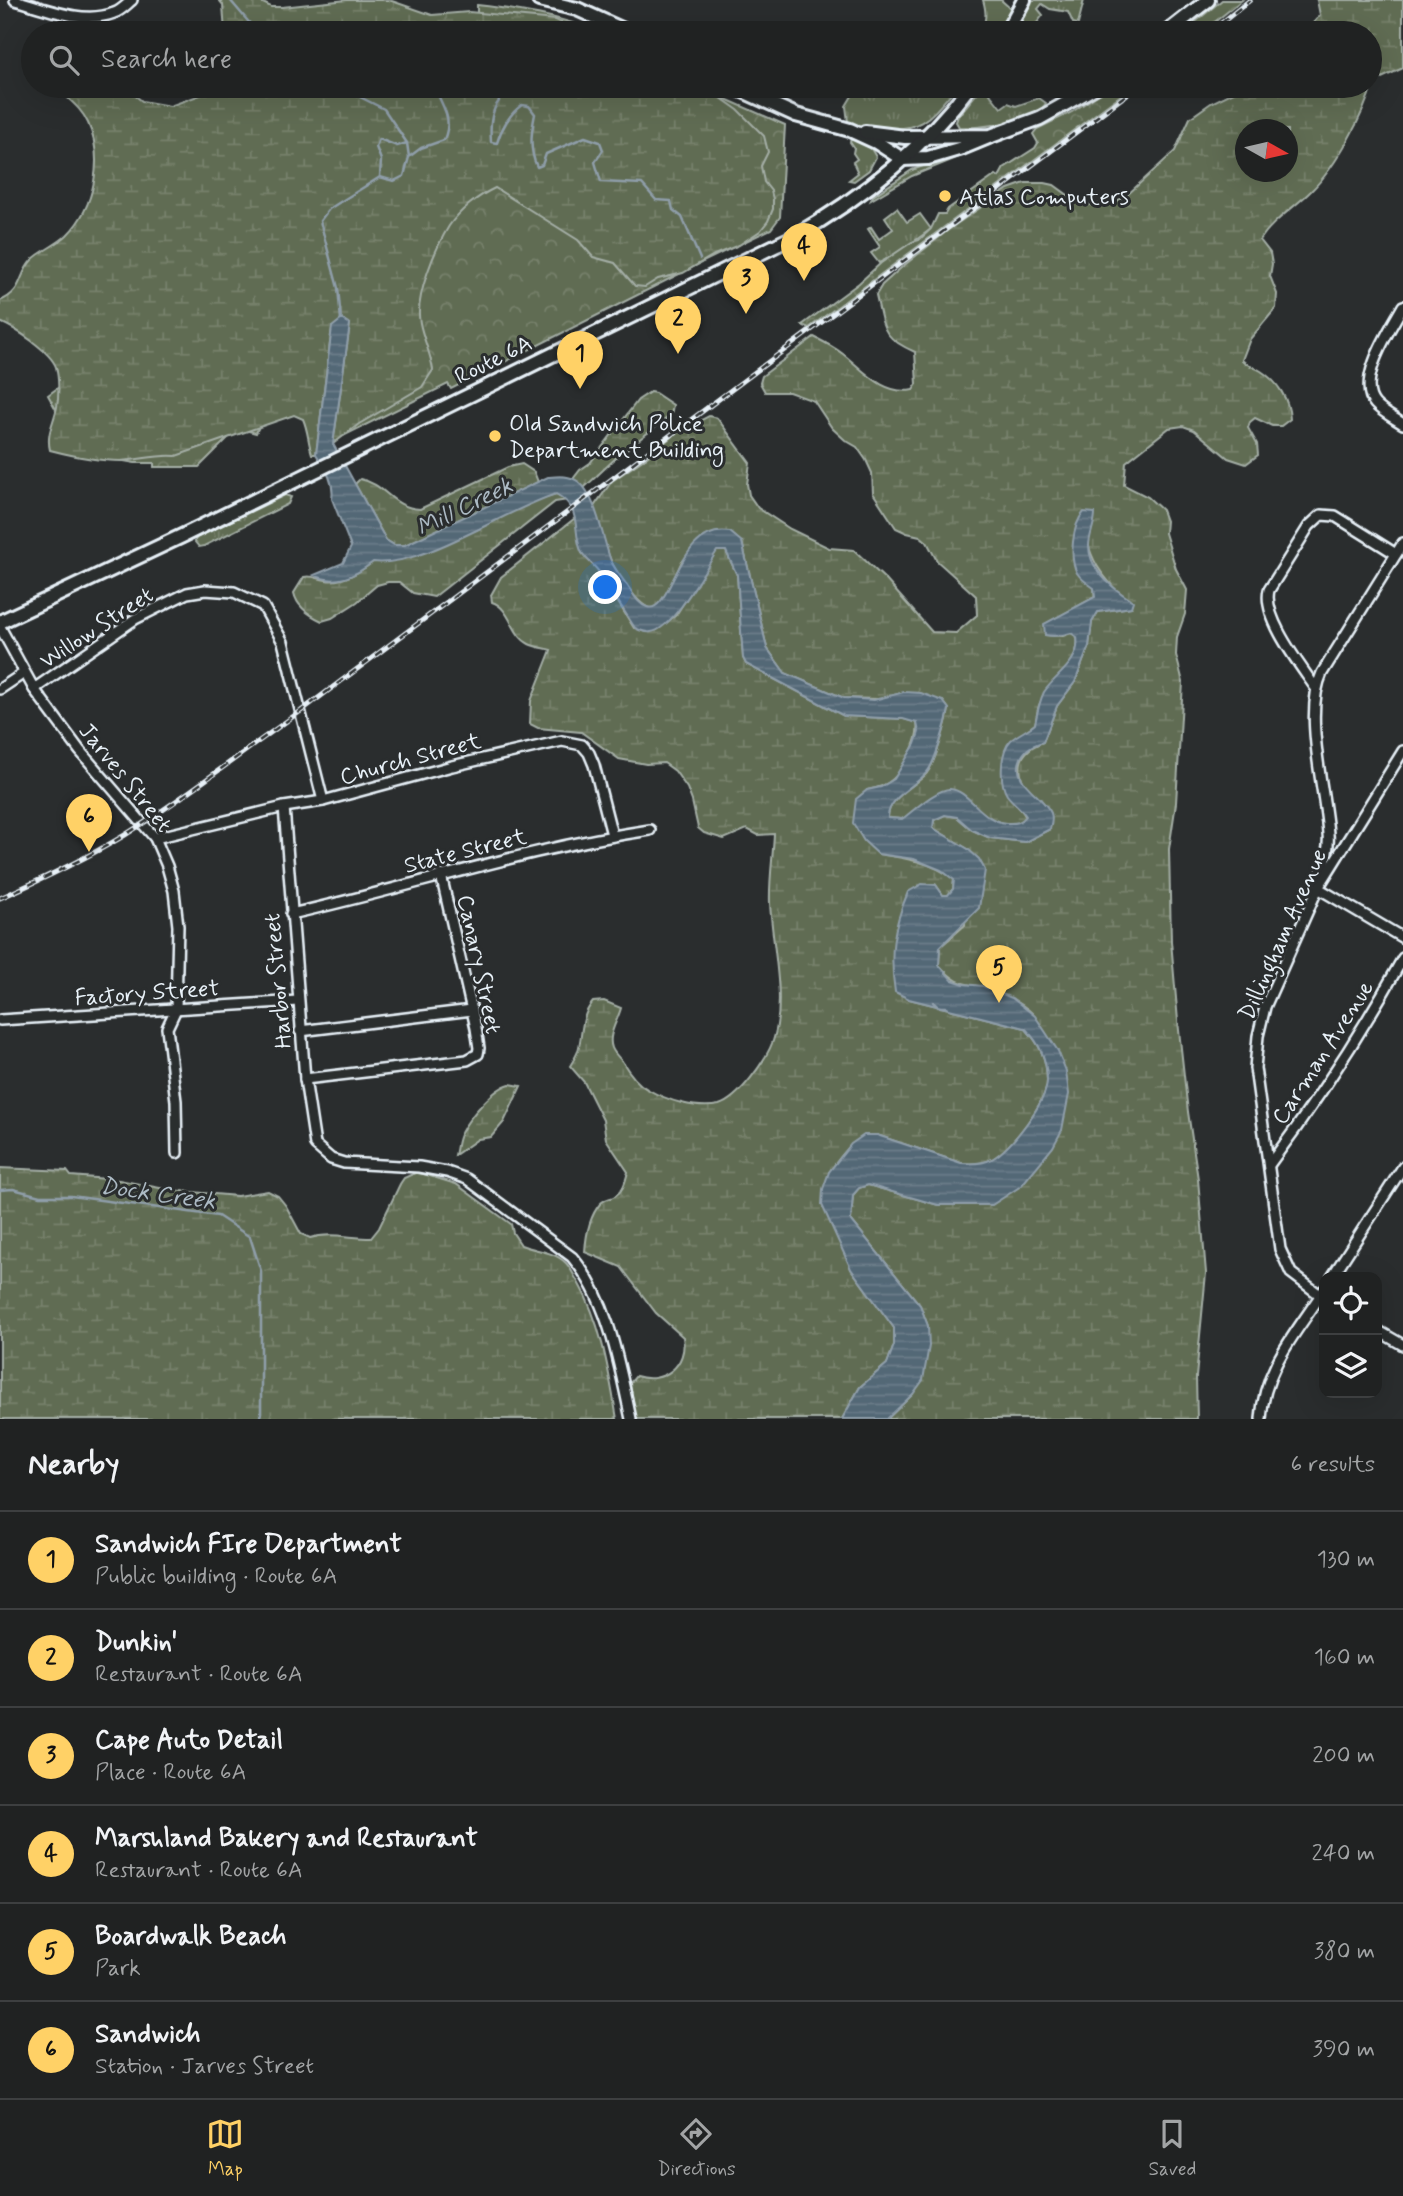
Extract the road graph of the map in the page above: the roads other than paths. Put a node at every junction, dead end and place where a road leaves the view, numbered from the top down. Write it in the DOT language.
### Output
graph roads {
  1 [pos="15,0"];
  2 [pos="132,0"];
  3 [pos="539,0"];
  4 [pos="1024,0"];
  5 [pos="1208,0"];
  6 [pos="604,21"];
  7 [pos="1013,21"];
  8 [pos="1181,21"];
  9 [pos="758,98"];
  10 [pos="960,98"];
  11 [pos="1076,98"];
  12 [pos="850,130"];
  13 [pos="928,135"];
  14 [pos="991,136"];
  15 [pos="902,159"];
  16 [pos="1403,306"];
  17 [pos="1403,424"];
  18 [pos="1403,543"];
  19 [pos="1396,554"];
  20 [pos="0,625"];
  21 [pos="24,673"];
  22 [pos="1315,687"];
  23 [pos="0,689"];
  24 [pos="34,689"];
  25 [pos="1403,751"];
  26 [pos="323,801"];
  27 [pos="284,807"];
  28 [pos="650,830"];
  29 [pos="612,835"];
  30 [pos="155,838"];
  31 [pos="441,875"];
  32 [pos="1318,888"];
  33 [pos="291,914"];
  34 [pos="1403,938"];
  35 [pos="1403,958"];
  36 [pos="298,1001"];
  37 [pos="176,1009"];
  38 [pos="472,1010"];
  39 [pos="0,1020"];
  40 [pos="300,1031"];
  41 [pos="305,1079"];
  42 [pos="177,1153"];
  43 [pos="1269,1165"];
  44 [pos="1403,1167"];
  45 [pos="1335,1272"];
  46 [pos="1319,1292"];
  47 [pos="1319,1301"];
  48 [pos="1382,1333"];
  49 [pos="1403,1345"];
  50 [pos="631,1419"];
  51 [pos="1261,1419"];
  1 -- 2 [label="street"];
  3 -- 6 [label="main road"];
  4 -- 7 [label="main road"];
  5 -- 8 [label="main road"];
  9 -- 12 [label="main road"];
  10 -- 13 [label="main road, Route 6A"];
  11 -- 14 [label="main road"];
  12 -- 13 [label="main road"];
  12 -- 15 [label="main road"];
  13 -- 14 [label="main road"];
  13 -- 15 [label="main road, Route 6A"];
  14 -- 15 [label="main road"];
  15 -- 20 [label="main road, Route 6A"];
  16 -- 17 [label="street"];
  18 -- 19 [label="street"];
  19 -- 22 [label="street"];
  19 -- 22 [label="street"];
  20 -- 21 [label="street, Jarves Street"];
  21 -- 23 [label="street"];
  21 -- 24 [label="street, Jarves Street"];
  22 -- 32 [label="street"];
  24 -- 26 [label="street, Willow Street"];
  24 -- 30 [label="street, Jarves Street"];
  25 -- 32 [label="street, Dillingham Avenue"];
  26 -- 27 [label="street, Church Street"];
  26 -- 29 [label="street, Church Street"];
  27 -- 30 [label="street, Church Street"];
  27 -- 33 [label="street, Harbor Street"];
  28 -- 29 [label="street, State Street"];
  29 -- 31 [label="street, State Street"];
  30 -- 37 [label="street, Jarves Street"];
  31 -- 33 [label="street, State Street"];
  31 -- 38 [label="street, Canary Street"];
  32 -- 34 [label="street"];
  32 -- 43 [label="street, Dillingham Avenue"];
  33 -- 36 [label="street, Harbor Street"];
  35 -- 43 [label="street, Carman Avenue"];
  36 -- 37 [label="street, Factory Street"];
  36 -- 40 [label="street, Harbor Street"];
  37 -- 39 [label="street, Factory Street"];
  37 -- 42 [label="street, Jarves Street"];
  38 -- 40 [label="street"];
  38 -- 41 [label="street, Canary Street"];
  40 -- 41 [label="street, Harbor Street"];
  41 -- 50 [label="street, Harbor Street"];
  43 -- 46 [label="street, Dillingham Avenue"];
  44 -- 45 [label="street"];
  47 -- 51 [label="street"];
  48 -- 49 [label="street"];
}
